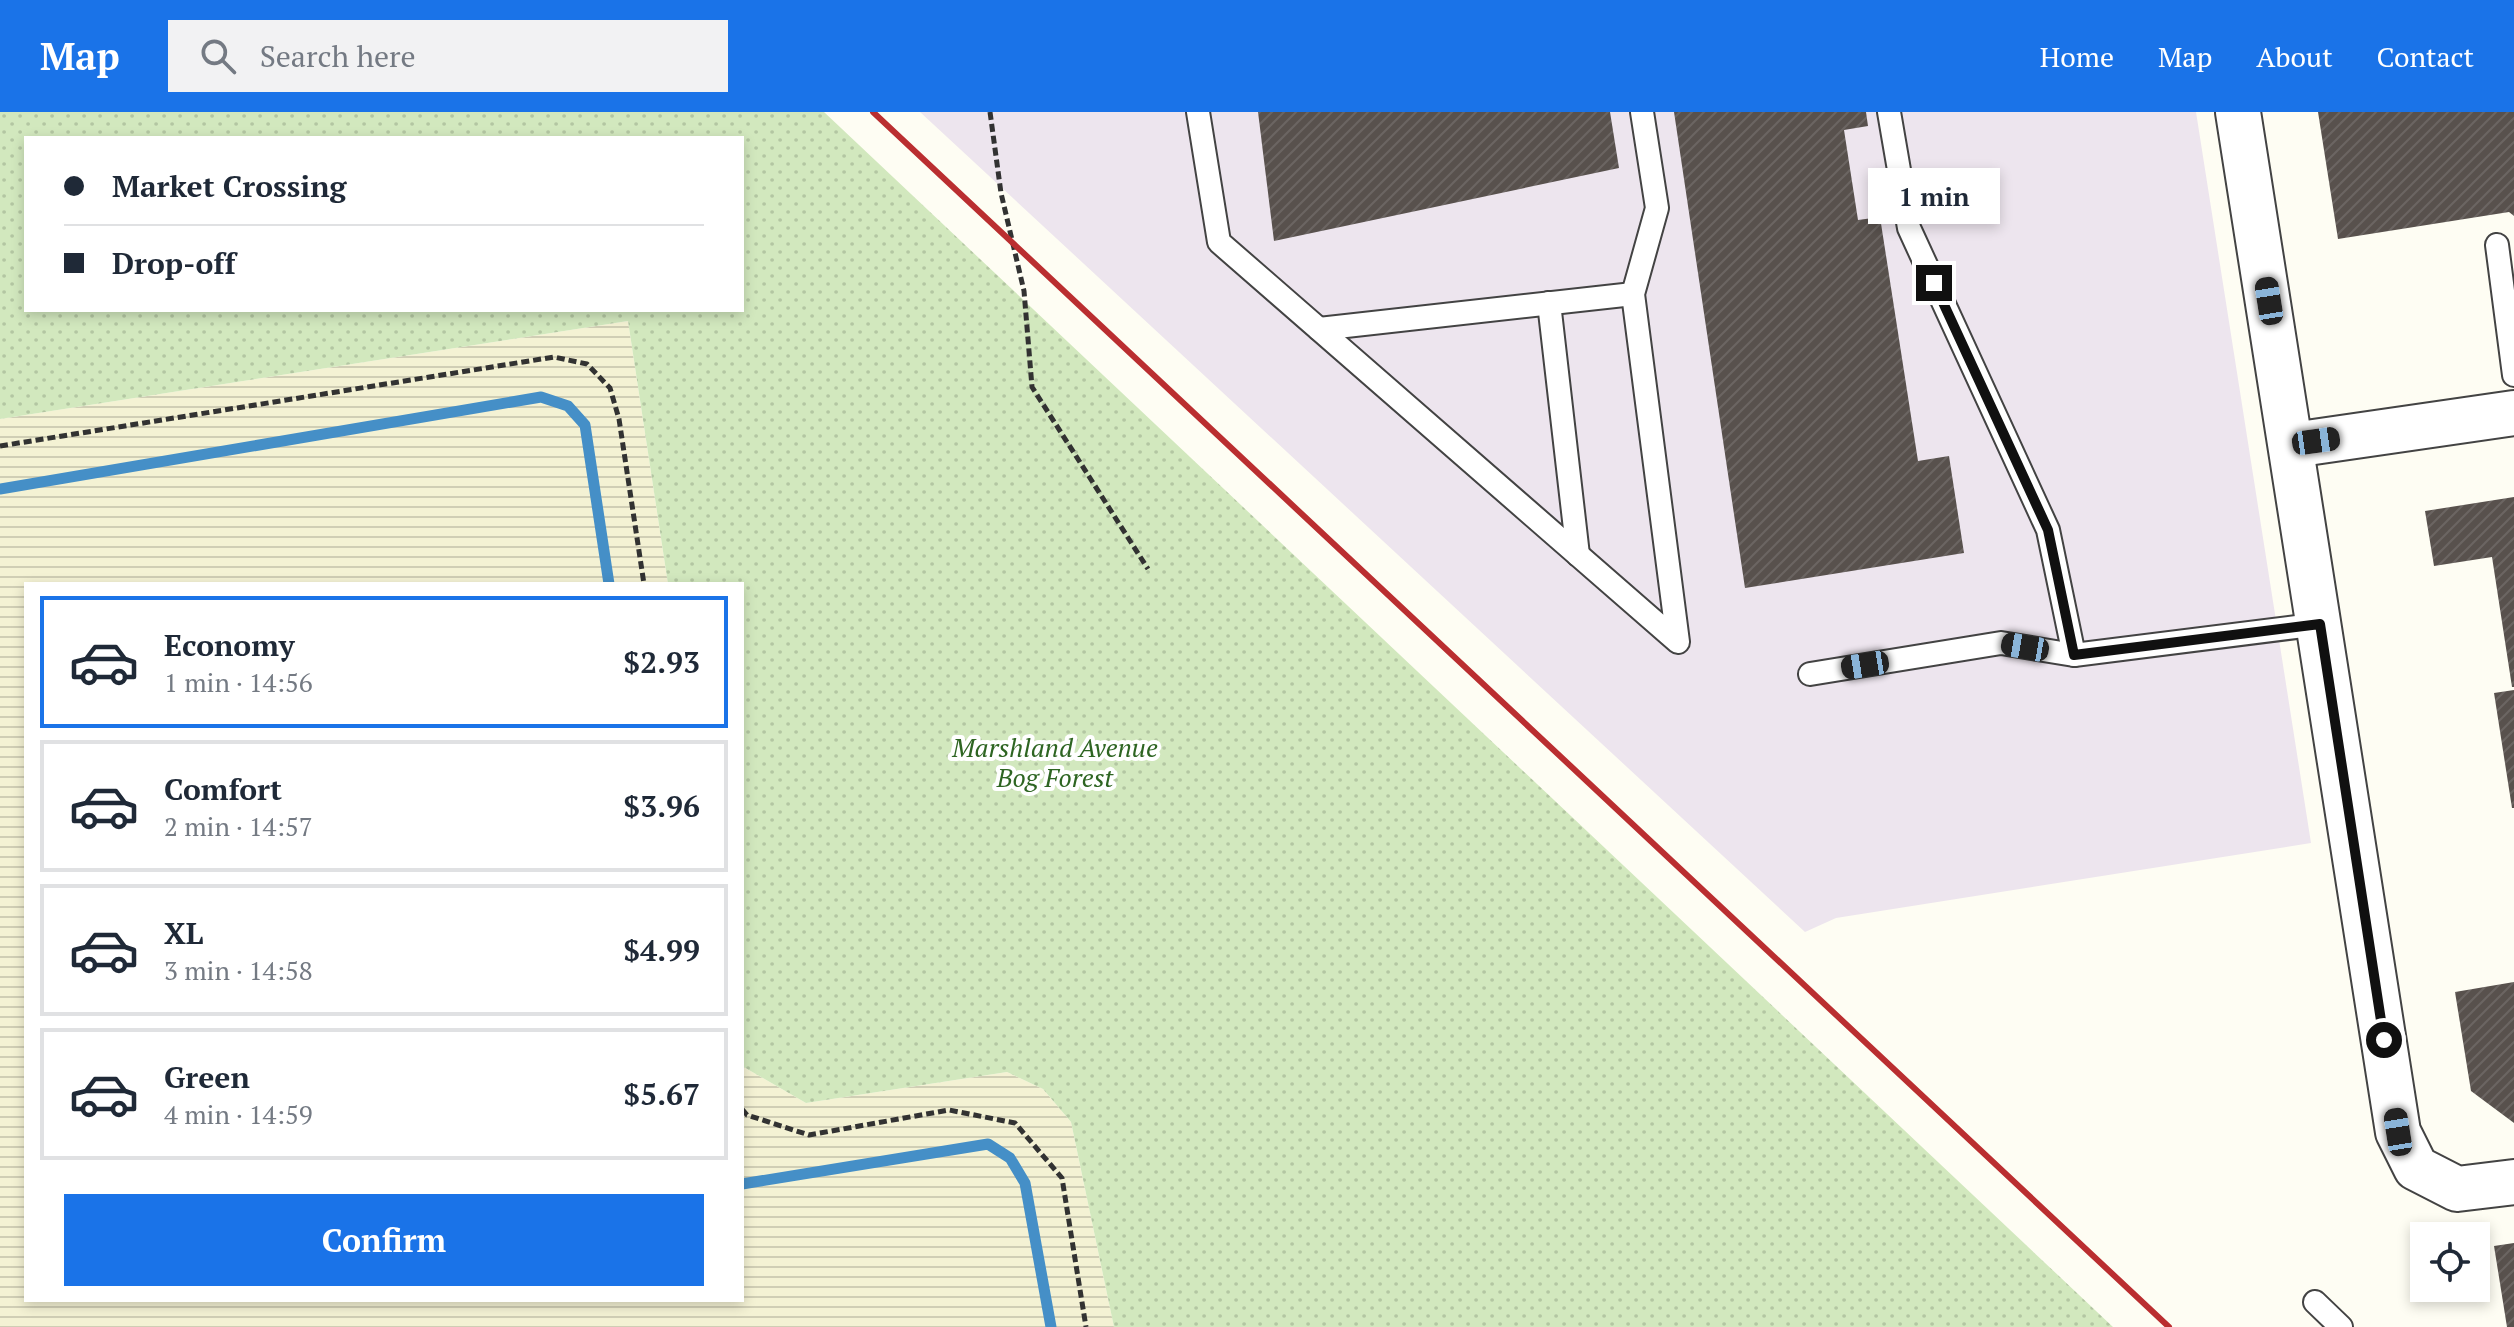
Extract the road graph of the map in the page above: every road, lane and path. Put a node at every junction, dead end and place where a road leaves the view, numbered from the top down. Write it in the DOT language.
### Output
graph roads {
  1 [pos="990,112"];
  2 [pos="1198,112"];
  3 [pos="1642,112"];
  4 [pos="1889,112"];
  5 [pos="2238,112"];
  6 [pos="2497,245"];
  7 [pos="1633,294"];
  8 [pos="1549,303"];
  9 [pos="1319,329"];
  10 [pos="2514,375"];
  11 [pos="2514,413"];
  12 [pos="2293,445"];
  13 [pos="0,446"];
  14 [pos="1578,555"];
  15 [pos="1148,569"];
  16 [pos="644,582"];
  17 [pos="2320,624"];
  18 [pos="2074,655"];
  19 [pos="1810,674"];
  20 [pos="744,1111"];
  21 [pos="2514,1182"];
  22 [pos="2315,1302"];
  23 [pos="1086,1327"];
  24 [pos="2341,1327"];
  1 -- 15 [label="path"];
  2 -- 9 [label="lane"];
  3 -- 7 [label="lane"];
  4 -- 18 [label="lane"];
  5 -- 12 [label="street"];
  6 -- 10 [label="lane"];
  7 -- 8 [label="lane"];
  7 -- 14 [label="lane"];
  8 -- 9 [label="lane"];
  8 -- 14 [label="lane"];
  9 -- 14 [label="lane"];
  11 -- 12 [label="street"];
  12 -- 17 [label="street"];
  13 -- 16 [label="path"];
  17 -- 18 [label="lane"];
  17 -- 21 [label="street"];
  18 -- 19 [label="lane"];
  20 -- 23 [label="path"];
  22 -- 24 [label="lane"];
}
